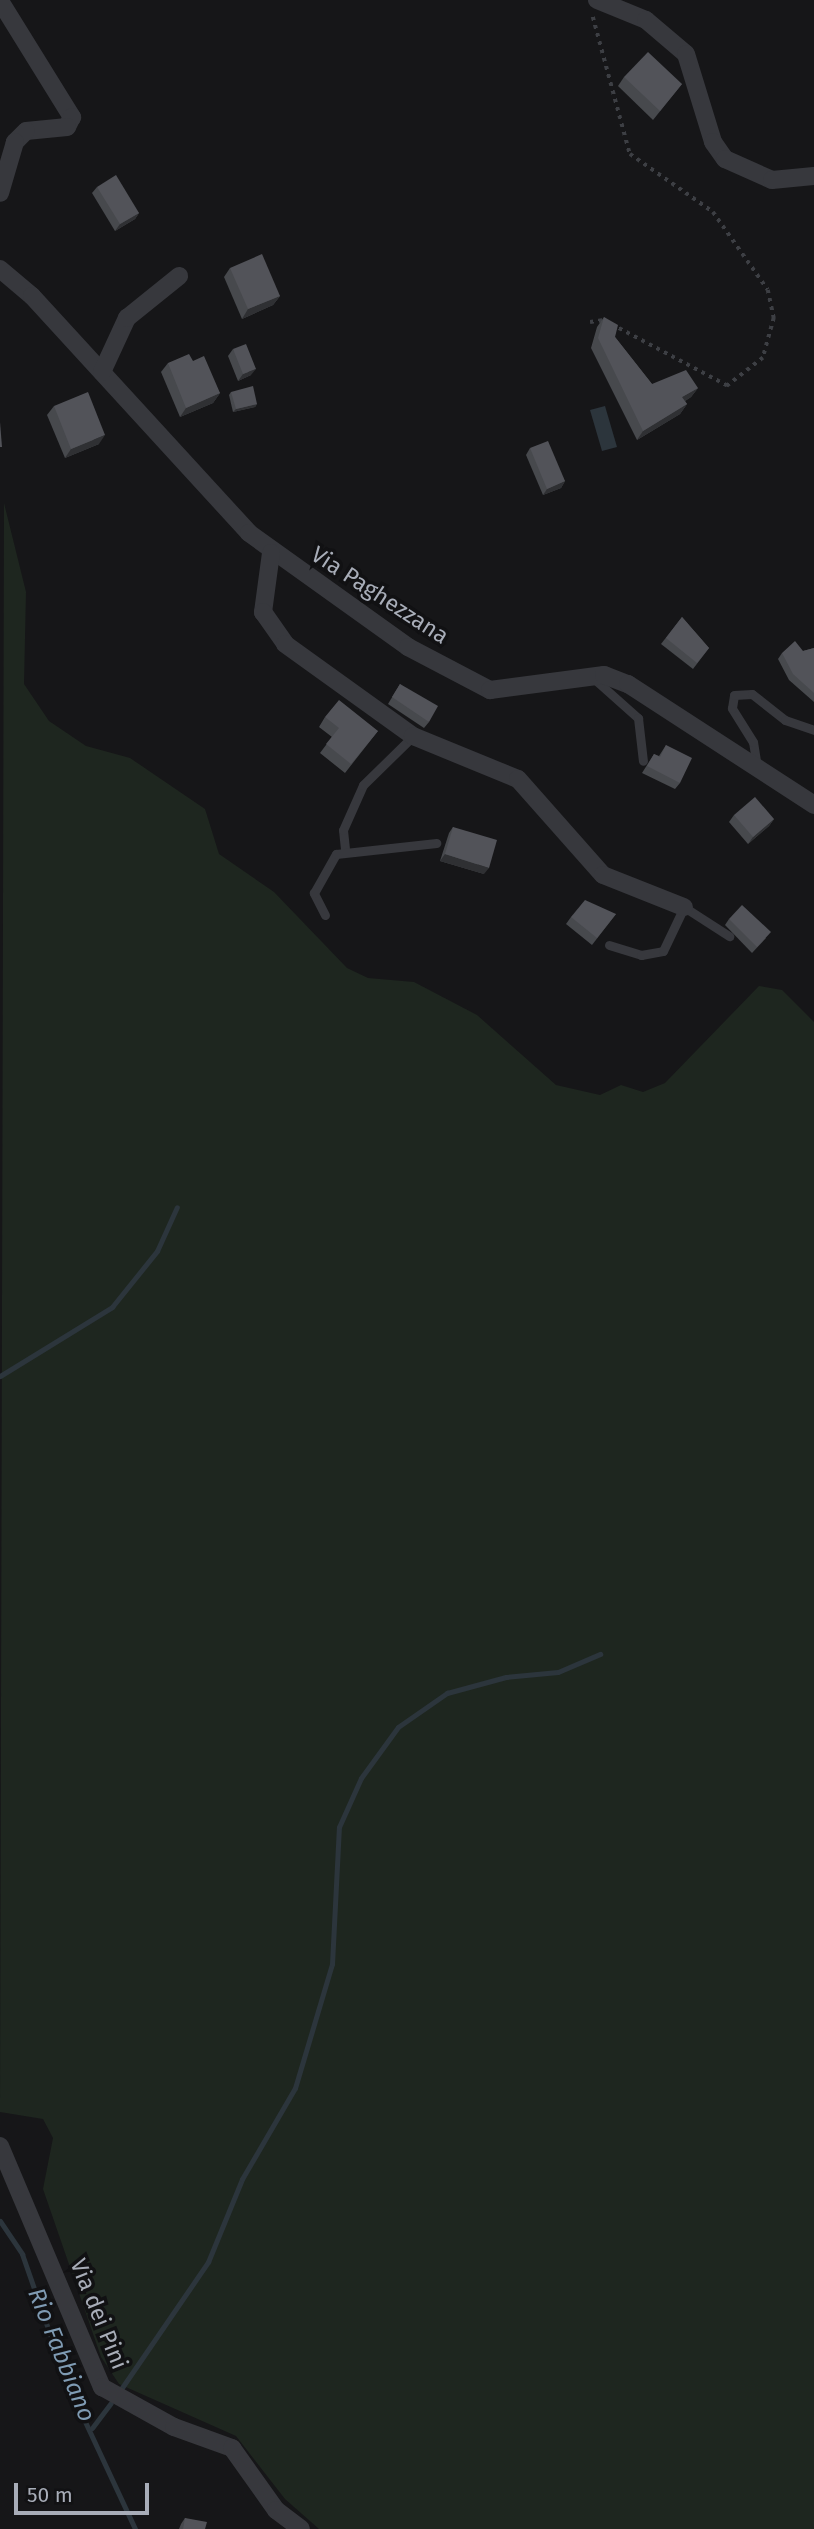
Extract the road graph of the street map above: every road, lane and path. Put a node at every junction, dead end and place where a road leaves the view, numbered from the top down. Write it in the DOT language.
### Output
graph roads {
  1 [pos="0,1"];
  2 [pos="594,6"];
  3 [pos="814,176"];
  4 [pos="0,193"];
  5 [pos="0,269"];
  6 [pos="179,276"];
  7 [pos="590,322"];
  8 [pos="102,372"];
  9 [pos="271,553"];
  10 [pos="592,677"];
  11 [pos="814,730"];
  12 [pos="413,736"];
  13 [pos="643,761"];
  14 [pos="757,768"];
  15 [pos="814,805"];
  16 [pos="436,843"];
  17 [pos="345,849"];
  18 [pos="684,908"];
  19 [pos="325,915"];
  20 [pos="729,936"];
  21 [pos="609,945"];
  22 [pos="0,2146"];
  23 [pos="301,2529"];
  1 -- 4 [label="street"];
  2 -- 3 [label="street"];
  2 -- 7 [label="path"];
  5 -- 8 [label="street, Via Paghezzana"];
  6 -- 8 [label="street"];
  8 -- 9 [label="street, Via Paghezzana"];
  9 -- 10 [label="street, Via Paghezzana"];
  9 -- 12 [label="street"];
  10 -- 13 [label="lane"];
  10 -- 14 [label="street, Via Paghezzana"];
  11 -- 14 [label="lane"];
  12 -- 17 [label="lane"];
  12 -- 18 [label="street"];
  14 -- 15 [label="street, Via Paghezzana"];
  16 -- 17 [label="lane"];
  17 -- 19 [label="lane"];
  18 -- 20 [label="lane"];
  18 -- 21 [label="lane"];
  22 -- 23 [label="street, Via dei Pini"];
}
